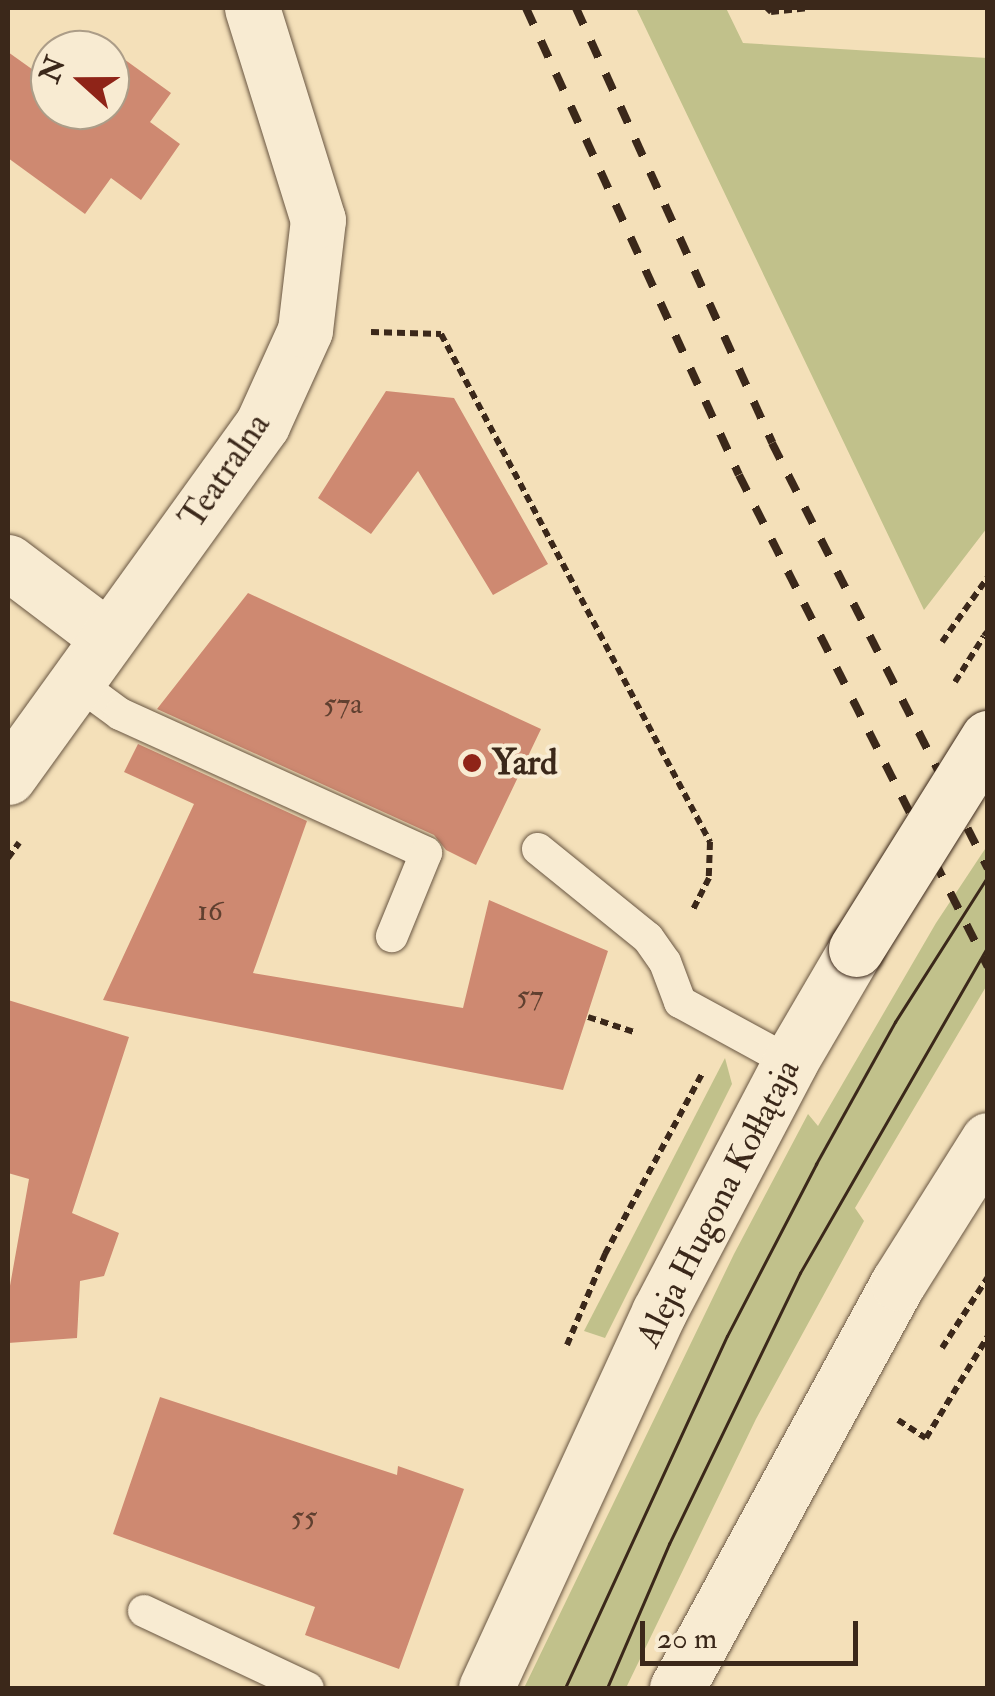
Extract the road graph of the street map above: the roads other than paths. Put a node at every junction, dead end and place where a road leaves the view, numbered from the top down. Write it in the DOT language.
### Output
graph roads {
  1 [pos="252,8"];
  2 [pos="8,562"];
  3 [pos="106,636"];
  4 [pos="75,681"];
  5 [pos="988,738"];
  6 [pos="8,777"];
  7 [pos="538,849"];
  8 [pos="392,936"];
  9 [pos="790,1062"];
  10 [pos="980,1151"];
  11 [pos="144,1611"];
  12 [pos="308,1688"];
  13 [pos="486,1688"];
  14 [pos="676,1688"];
  1 -- 3 [label="main road, Teatralna"];
  2 -- 3 [label="main road"];
  3 -- 4 [label="main road, Teatralna"];
  4 -- 6 [label="main road, Teatralna"];
  4 -- 8 [label="lane"];
  5 -- 9 [label="main road, Aleja Hugona Kołłątaja, bridge"];
  7 -- 9 [label="lane"];
  9 -- 13 [label="main road, Aleja Hugona Kołłątaja"];
  10 -- 14 [label="main road"];
  11 -- 12 [label="lane"];
}
